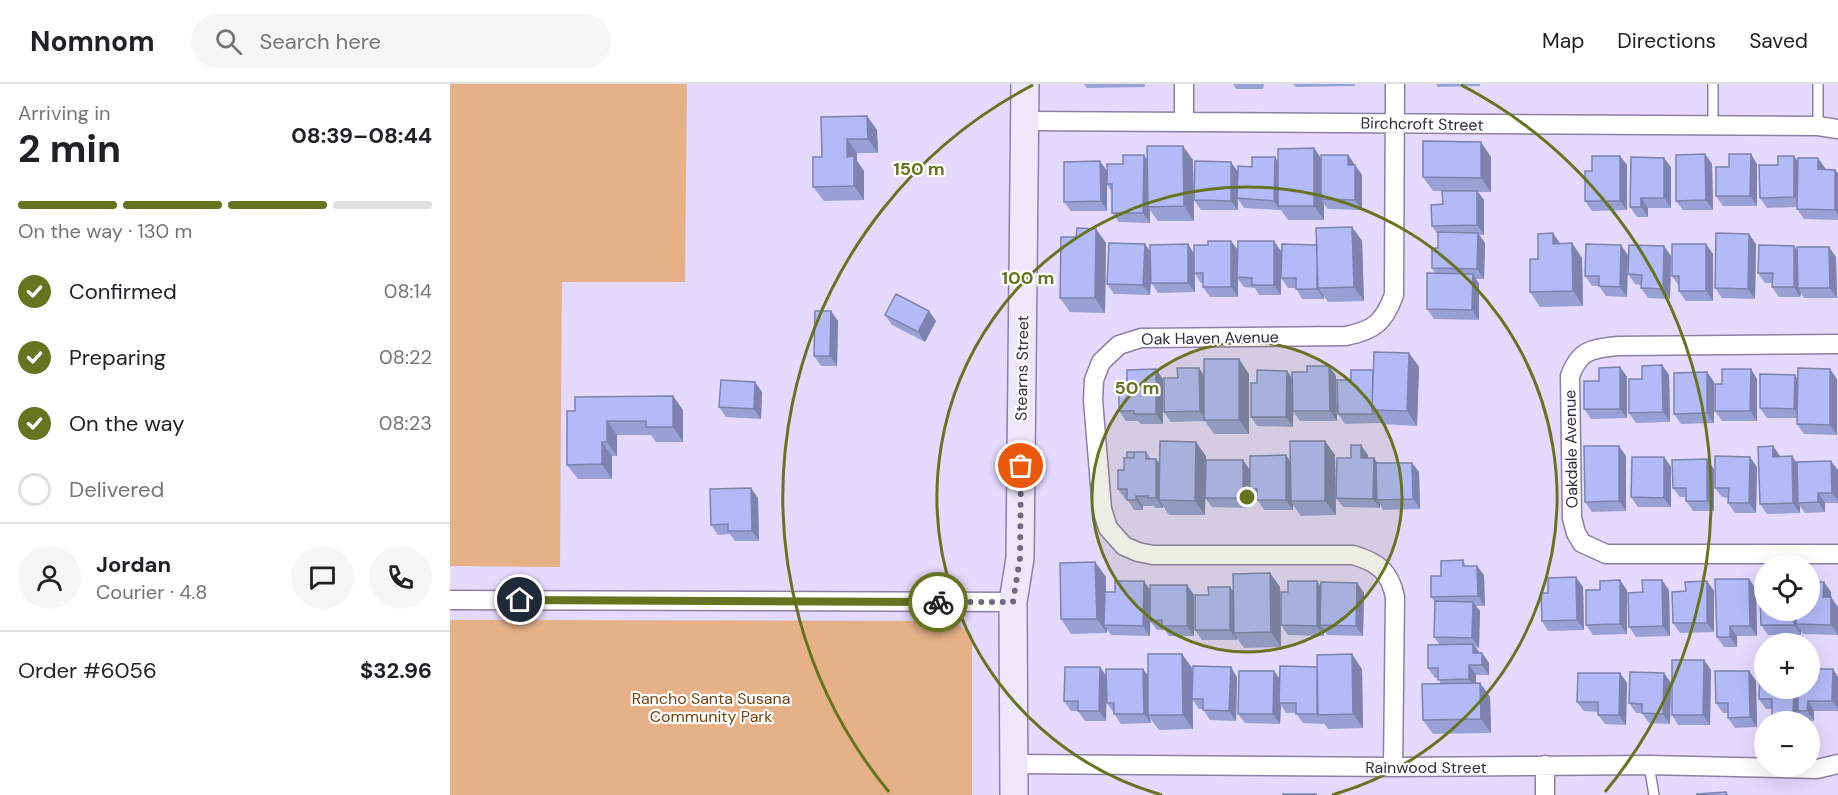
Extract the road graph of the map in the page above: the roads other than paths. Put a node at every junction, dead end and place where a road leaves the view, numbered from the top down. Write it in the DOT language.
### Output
graph roads {
  1 [pos="1025,84"];
  2 [pos="1184,84"];
  3 [pos="1395,84"];
  4 [pos="1713,84"];
  5 [pos="1818,84"];
  6 [pos="1025,121"];
  7 [pos="1184,122"];
  8 [pos="1395,124"];
  9 [pos="1818,126"];
  10 [pos="1713,127"];
  11 [pos="1838,129"];
  12 [pos="1838,344"];
  13 [pos="1838,554"];
  14 [pos="450,600"];
  15 [pos="1013,602"];
  16 [pos="1014,764"];
  17 [pos="1838,764"];
  18 [pos="1545,765"];
  19 [pos="1649,765"];
  20 [pos="1393,767"];
  21 [pos="1014,795"];
  22 [pos="1545,795"];
  23 [pos="1654,795"];
  1 -- 6 [label="main road, Stearns Street"];
  2 -- 7 [label="street"];
  3 -- 8 [label="street, Oak Haven Avenue"];
  4 -- 10 [label="lane"];
  5 -- 9 [label="lane"];
  6 -- 7 [label="street, Birchcroft Street"];
  6 -- 15 [label="main road, Stearns Street"];
  7 -- 8 [label="street, Birchcroft Street"];
  8 -- 10 [label="street, Birchcroft Street"];
  8 -- 20 [label="street, Oak Haven Avenue"];
  9 -- 10 [label="street, Birchcroft Street"];
  9 -- 11 [label="street, Birchcroft Street"];
  12 -- 13 [label="street, Oakdale Avenue"];
  14 -- 15 [label="street"];
  15 -- 16 [label="main road, Stearns Street"];
  16 -- 20 [label="street, Rainwood Street"];
  16 -- 21 [label="main road, Stearns Street"];
  17 -- 19 [label="street, Rainwood Street"];
  18 -- 19 [label="street, Rainwood Street"];
  18 -- 20 [label="street, Rainwood Street"];
  18 -- 22 [label="street"];
  19 -- 23 [label="lane"];
}
